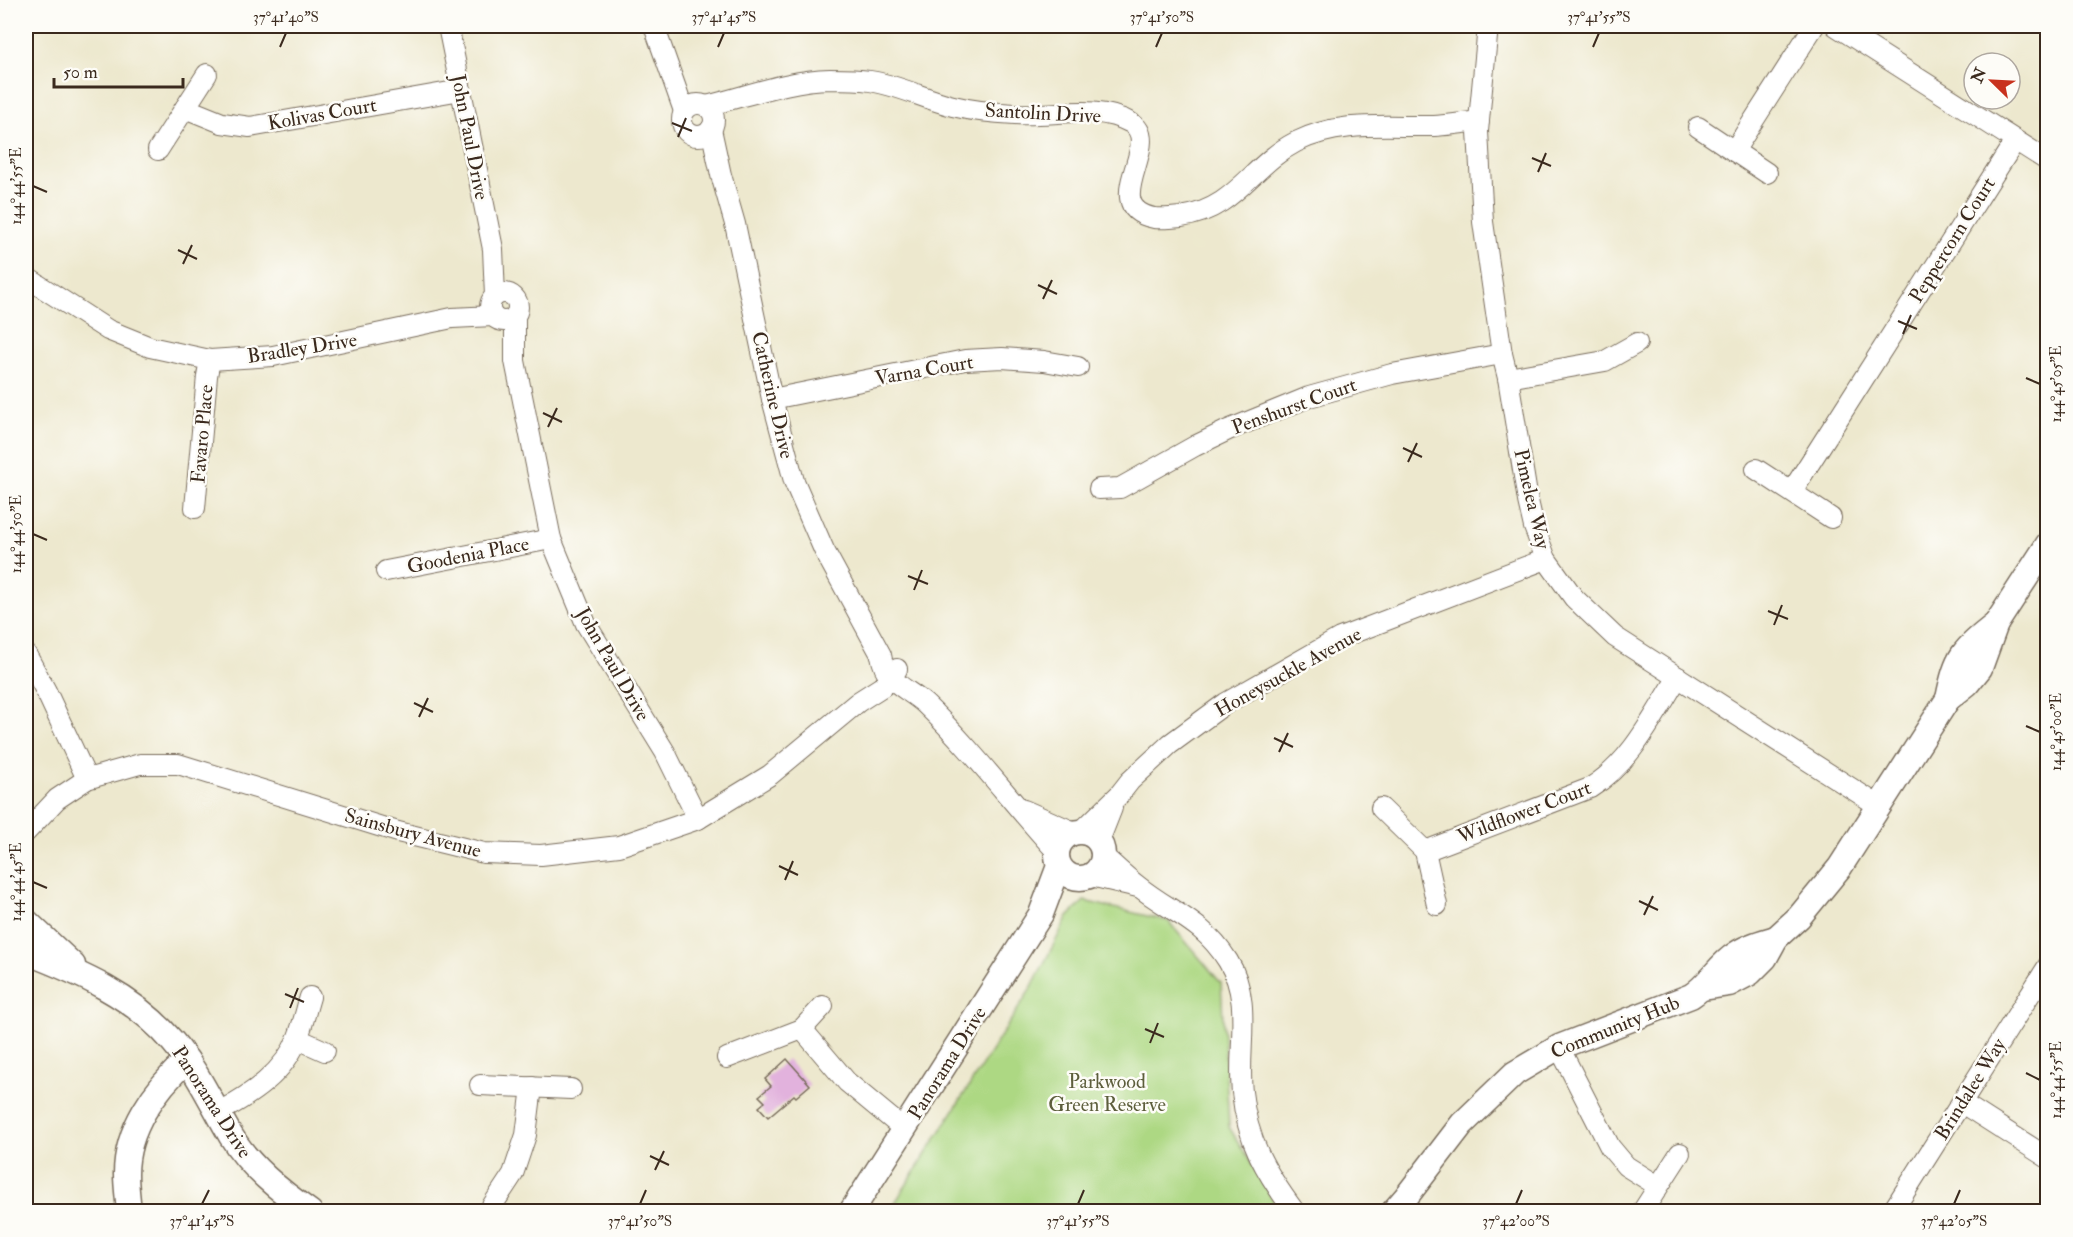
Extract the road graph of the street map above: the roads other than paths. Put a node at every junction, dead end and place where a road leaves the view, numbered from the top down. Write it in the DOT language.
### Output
graph roads {
  1 [pos="448,26"];
  2 [pos="654,26"];
  3 [pos="1488,26"];
  4 [pos="1814,26"];
  5 [pos="1836,26"];
  6 [pos="207,74"];
  7 [pos="460,90"];
  8 [pos="185,108"];
  9 [pos="702,118"];
  10 [pos="1479,126"];
  11 [pos="1698,127"];
  12 [pos="2015,141"];
  13 [pos="158,150"];
  14 [pos="1734,151"];
  15 [pos="2048,161"];
  16 [pos="1767,172"];
  17 [pos="26,277"];
  18 [pos="501,307"];
  19 [pos="1637,343"];
  20 [pos="1502,354"];
  21 [pos="210,360"];
  22 [pos="1078,367"];
  23 [pos="1508,378"];
  24 [pos="772,399"];
  25 [pos="1756,469"];
  26 [pos="1098,489"];
  27 [pos="1792,491"];
  28 [pos="195,508"];
  29 [pos="1831,518"];
  30 [pos="551,539"];
  31 [pos="2048,544"];
  32 [pos="1546,559"];
  33 [pos="386,571"];
  34 [pos="26,654"];
  35 [pos="892,674"];
  36 [pos="1678,677"];
  37 [pos="87,779"];
  38 [pos="1879,806"];
  39 [pos="1381,808"];
  40 [pos="698,819"];
  41 [pos="26,832"];
  42 [pos="1425,851"];
  43 [pos="1080,854"];
  44 [pos="1437,905"];
  45 [pos="26,921"];
  46 [pos="26,952"];
  47 [pos="2048,966"];
  48 [pos="83,975"];
  49 [pos="310,997"];
  50 [pos="823,1006"];
  51 [pos="802,1029"];
  52 [pos="298,1039"];
  53 [pos="1559,1047"];
  54 [pos="325,1051"];
  55 [pos="727,1058"];
  56 [pos="192,1067"];
  57 [pos="480,1085"];
  58 [pos="532,1087"];
  59 [pos="571,1089"];
  60 [pos="1962,1103"];
  61 [pos="219,1112"];
  62 [pos="905,1130"];
  63 [pos="1680,1153"];
  64 [pos="2048,1158"];
  65 [pos="1659,1186"];
  66 [pos="1400,1207"];
  67 [pos="129,1212"];
  68 [pos="310,1212"];
  69 [pos="488,1212"];
  70 [pos="851,1212"];
  71 [pos="1294,1212"];
  72 [pos="1642,1212"];
  73 [pos="1892,1212"];
  1 -- 7 [label="street, John Paul Drive"];
  2 -- 9 [label="street, Catherine Drive"];
  3 -- 10 [label="street, Pimelea Way"];
  4 -- 14 [label="street"];
  5 -- 12 [label="street"];
  6 -- 8 [label="street"];
  7 -- 8 [label="street, Kolivas Court"];
  7 -- 18 [label="street, John Paul Drive"];
  8 -- 13 [label="street"];
  9 -- 10 [label="street, Santolin Drive"];
  9 -- 24 [label="street, Catherine Drive"];
  10 -- 20 [label="street, Pimelea Way"];
  11 -- 14 [label="street"];
  12 -- 15 [label="street"];
  12 -- 27 [label="street, Peppercorn Court"];
  14 -- 16 [label="street"];
  17 -- 21 [label="street, Bradley Drive"];
  18 -- 21 [label="street, Bradley Drive"];
  18 -- 30 [label="street, John Paul Drive"];
  19 -- 23 [label="street"];
  20 -- 23 [label="street, Pimelea Way"];
  20 -- 26 [label="street, Penshurst Court"];
  21 -- 28 [label="street, Favaro Place"];
  22 -- 24 [label="street, Varna Court"];
  23 -- 32 [label="street, Pimelea Way"];
  24 -- 35 [label="street, Catherine Drive"];
  25 -- 27 [label="street"];
  27 -- 29 [label="street"];
  30 -- 33 [label="street, Goodenia Place"];
  30 -- 40 [label="street, John Paul Drive"];
  31 -- 38 [label="street, Community Hub"];
  32 -- 36 [label="street, Pimelea Way"];
  32 -- 43 [label="street, Honeysuckle Avenue"];
  34 -- 37 [label="street"];
  35 -- 40 [label="street, Sainsbury Avenue"];
  35 -- 43 [label="street"];
  36 -- 38 [label="street, Pimelea Way"];
  36 -- 42 [label="street, Wildflower Court"];
  37 -- 40 [label="street, Sainsbury Avenue"];
  37 -- 41 [label="street, Sainsbury Avenue"];
  38 -- 53 [label="street, Community Hub"];
  39 -- 42 [label="street"];
  42 -- 44 [label="street"];
  43 -- 62 [label="street, Panorama Drive"];
  43 -- 71 [label="street"];
  45 -- 48 [label="street, Panorama Drive"];
  46 -- 48 [label="street, Panorama Drive"];
  47 -- 60 [label="street, Brindalee Way"];
  48 -- 56 [label="street, Panorama Drive"];
  49 -- 52 [label="street"];
  50 -- 51 [label="street"];
  51 -- 55 [label="street"];
  51 -- 62 [label="street"];
  52 -- 54 [label="street"];
  52 -- 61 [label="street"];
  53 -- 65 [label="street"];
  53 -- 66 [label="street, Community Hub"];
  56 -- 61 [label="street, Panorama Drive"];
  56 -- 67 [label="street"];
  57 -- 58 [label="street"];
  58 -- 59 [label="street"];
  58 -- 69 [label="street"];
  60 -- 64 [label="street"];
  60 -- 73 [label="street, Brindalee Way"];
  61 -- 68 [label="street, Panorama Drive"];
  62 -- 70 [label="street, Panorama Drive"];
  63 -- 65 [label="street"];
  65 -- 72 [label="street"];
}
